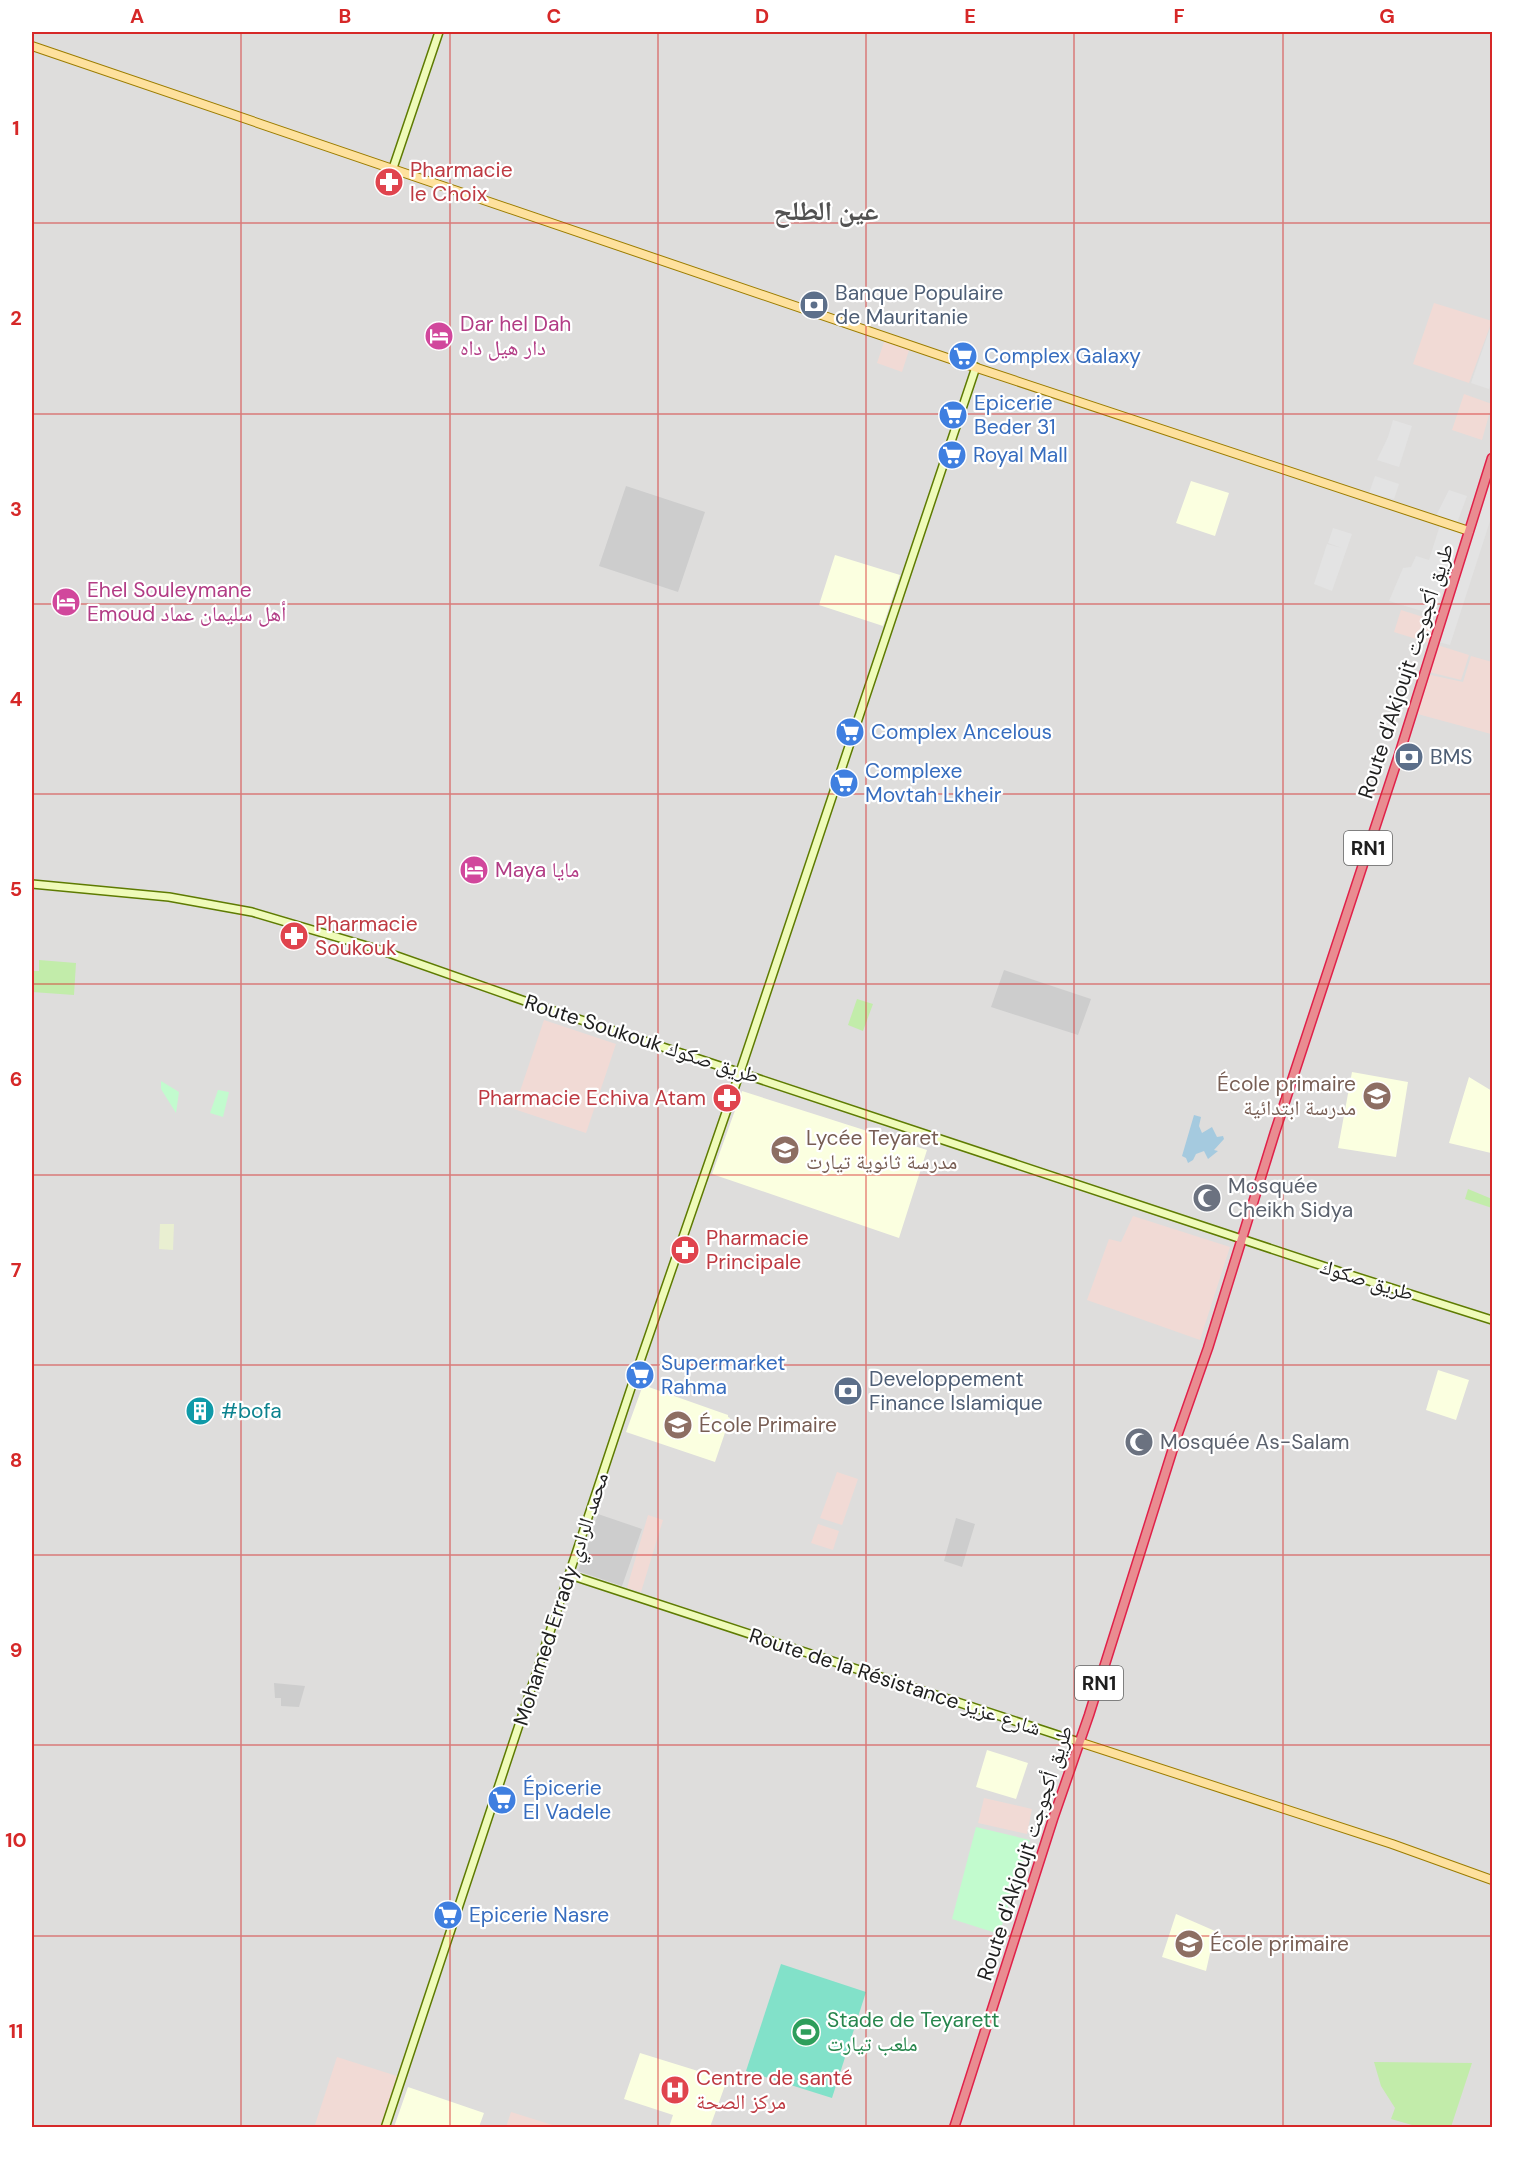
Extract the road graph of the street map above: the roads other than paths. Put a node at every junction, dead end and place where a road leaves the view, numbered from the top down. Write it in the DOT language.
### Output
graph roads {
  1 [pos="439,32"];
  2 [pos="32,46"];
  3 [pos="393,168"];
  4 [pos="976,367"];
  5 [pos="1492,458"];
  6 [pos="1469,531"];
  7 [pos="32,884"];
  8 [pos="740,1072"];
  9 [pos="1242,1239"];
  10 [pos="1492,1320"];
  11 [pos="570,1575"];
  12 [pos="1079,1743"];
  13 [pos="1492,1880"];
  14 [pos="385,2127"];
  15 [pos="954,2127"];
  1 -- 3 [label="street"];
  2 -- 3 [label="main road"];
  3 -- 4 [label="main road"];
  4 -- 6 [label="main road"];
  4 -- 8 [label="street, Mohamed Errady محمد الرادي"];
  5 -- 6 [label="highway, Route d'Akjoujt طريق أكجوجت / RN1"];
  6 -- 9 [label="highway, Route d'Akjoujt طريق أكجوجت / RN1"];
  7 -- 8 [label="street, Route Soukouk طريق صكوك"];
  8 -- 9 [label="street, Route Soukouk طريق صكوك"];
  8 -- 11 [label="street, Mohamed Errady محمد الرادي"];
  9 -- 10 [label="street, طريق صكوك"];
  9 -- 12 [label="highway, Route d'Akjoujt طريق أكجوجت / RN1"];
  11 -- 12 [label="street, Route de la Résistance شارع عزيز"];
  11 -- 14 [label="street, Mohamed Errady محمد الرادي"];
  12 -- 13 [label="main road, Route de la Résistance شارع عزيز"];
  12 -- 15 [label="highway, Route d'Akjoujt طريق أكجوجت / RN1"];
}
